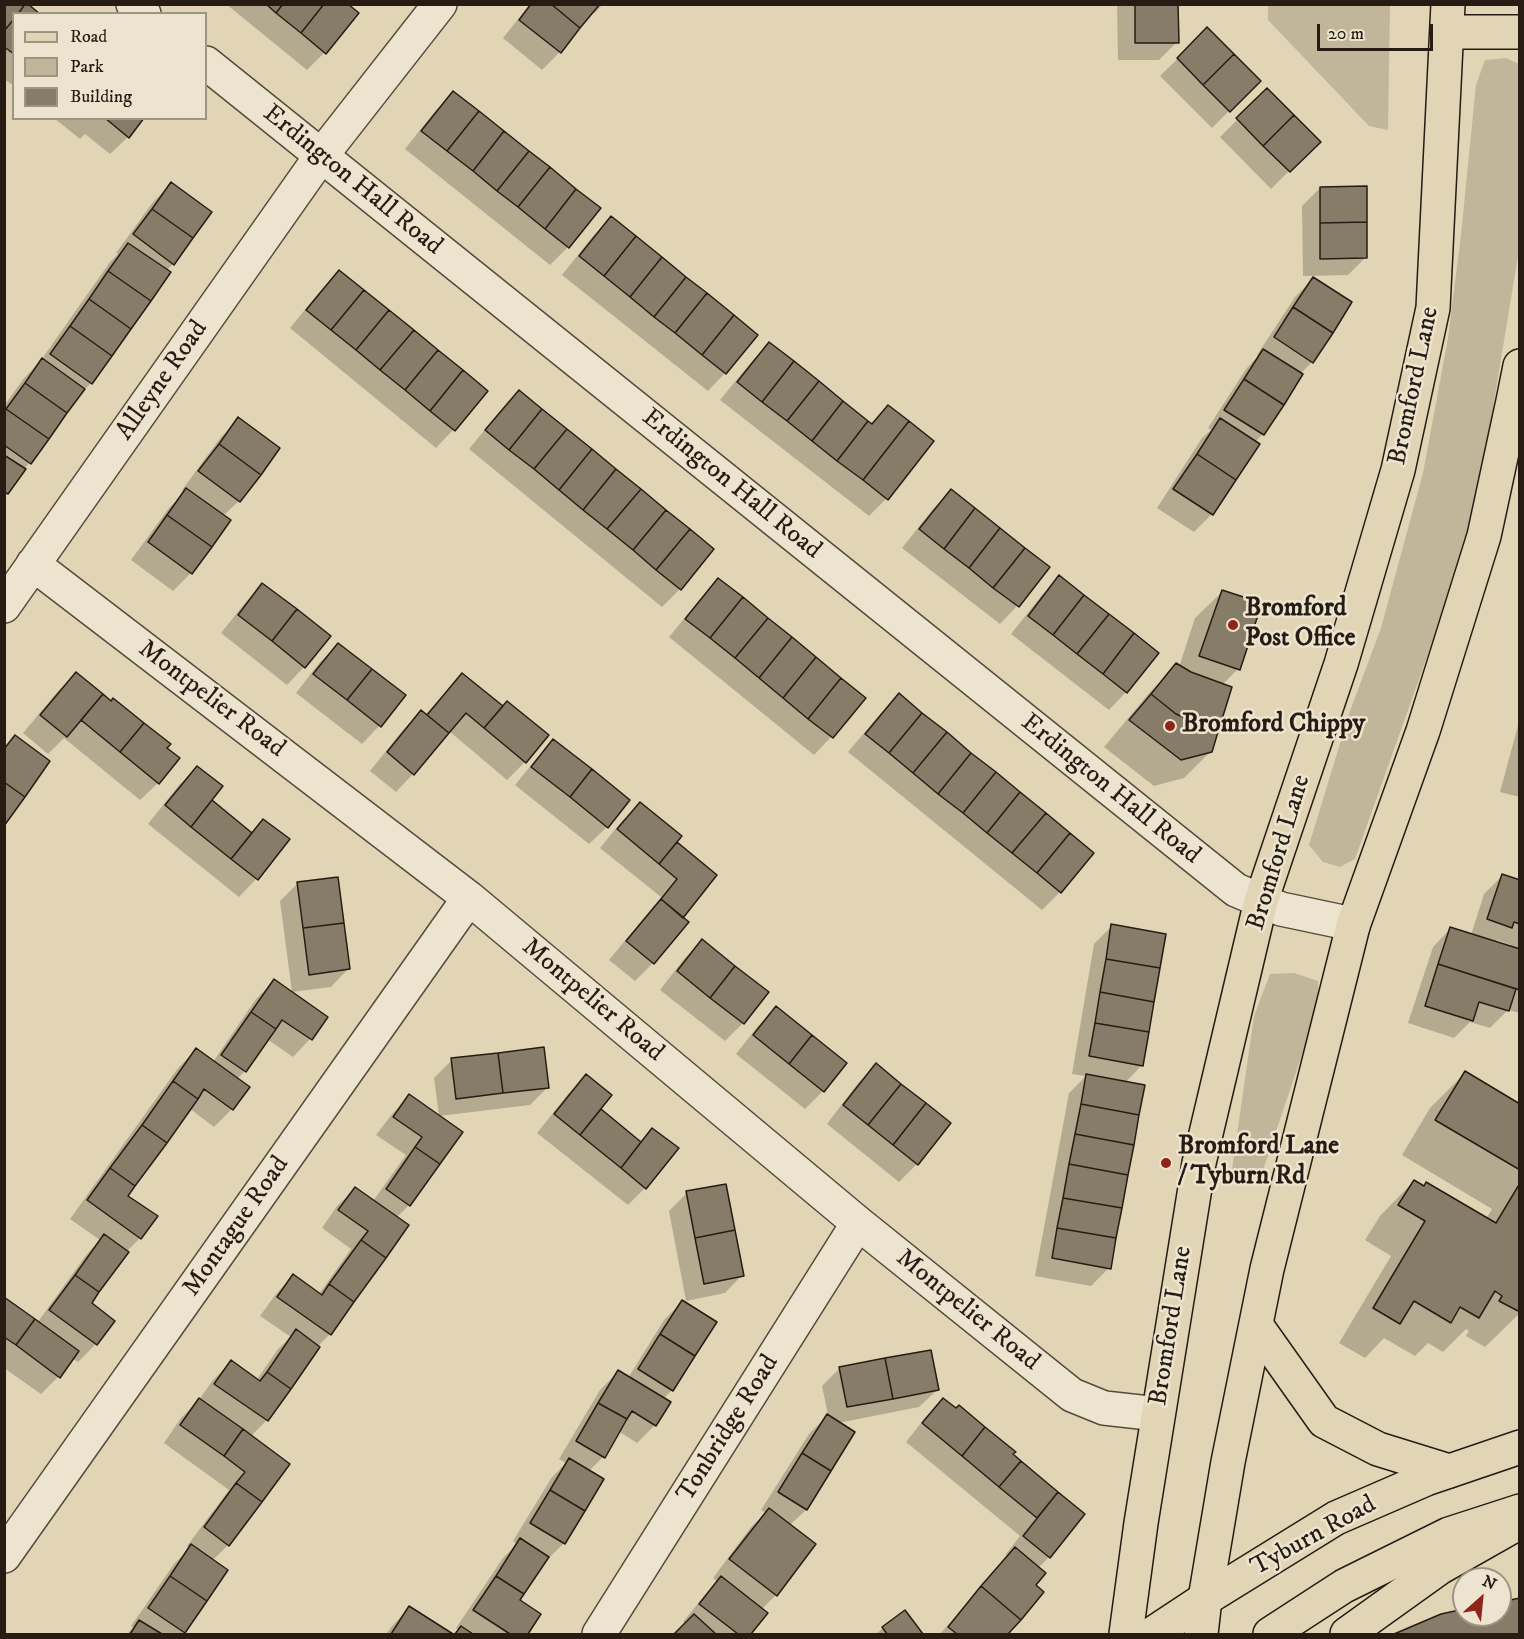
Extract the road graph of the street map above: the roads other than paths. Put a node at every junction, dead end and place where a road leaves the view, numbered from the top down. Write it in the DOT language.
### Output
graph roads {
  1 [pos="440,4"];
  2 [pos="1447,18"];
  3 [pos="1520,32"];
  4 [pos="207,64"];
  5 [pos="321,156"];
  6 [pos="1520,366"];
  7 [pos="1516,402"];
  8 [pos="33,564"];
  9 [pos="4,606"];
  10 [pos="469,898"];
  11 [pos="1261,901"];
  12 [pos="1353,926"];
  13 [pos="858,1223"];
  14 [pos="1256,1325"];
  15 [pos="1158,1414"];
  16 [pos="1520,1447"];
  17 [pos="1449,1471"];
  18 [pos="1520,1511"];
  19 [pos="1520,1522"];
  20 [pos="4,1556"];
  21 [pos="1205,1599"];
  22 [pos="599,1635"];
  23 [pos="1126,1635"];
  24 [pos="1152,1635"];
  25 [pos="1201,1635"];
  26 [pos="1270,1635"];
  27 [pos="1347,1635"];
  1 -- 5 [label="street, Alleyne Road"];
  2 -- 3 [label="main road"];
  2 -- 11 [label="main road, Bromford Lane"];
  4 -- 5 [label="street, Erdington Hall Road"];
  5 -- 8 [label="street, Alleyne Road"];
  5 -- 11 [label="street, Erdington Hall Road"];
  6 -- 7 [label="main road"];
  7 -- 12 [label="main road"];
  8 -- 9 [label="street, Alleyne Road"];
  8 -- 10 [label="street, Montpelier Road"];
  10 -- 13 [label="street, Montpelier Road"];
  10 -- 20 [label="street, Montague Road"];
  11 -- 12 [label="street, Erdington Hall Road"];
  11 -- 15 [label="main road, Bromford Lane"];
  12 -- 14 [label="main road"];
  13 -- 15 [label="street, Montpelier Road"];
  13 -- 22 [label="street, Tonbridge Road"];
  14 -- 17 [label="main road"];
  14 -- 21 [label="main road"];
  15 -- 23 [label="main road, Bromford Lane"];
  16 -- 17 [label="main road, Tyburn Road"];
  17 -- 21 [label="main road, Tyburn Road"];
  18 -- 26 [label="main road"];
  19 -- 27 [label="main road"];
  21 -- 24 [label="main road, Tyburn Road"];
  21 -- 25 [label="main road"];
}
